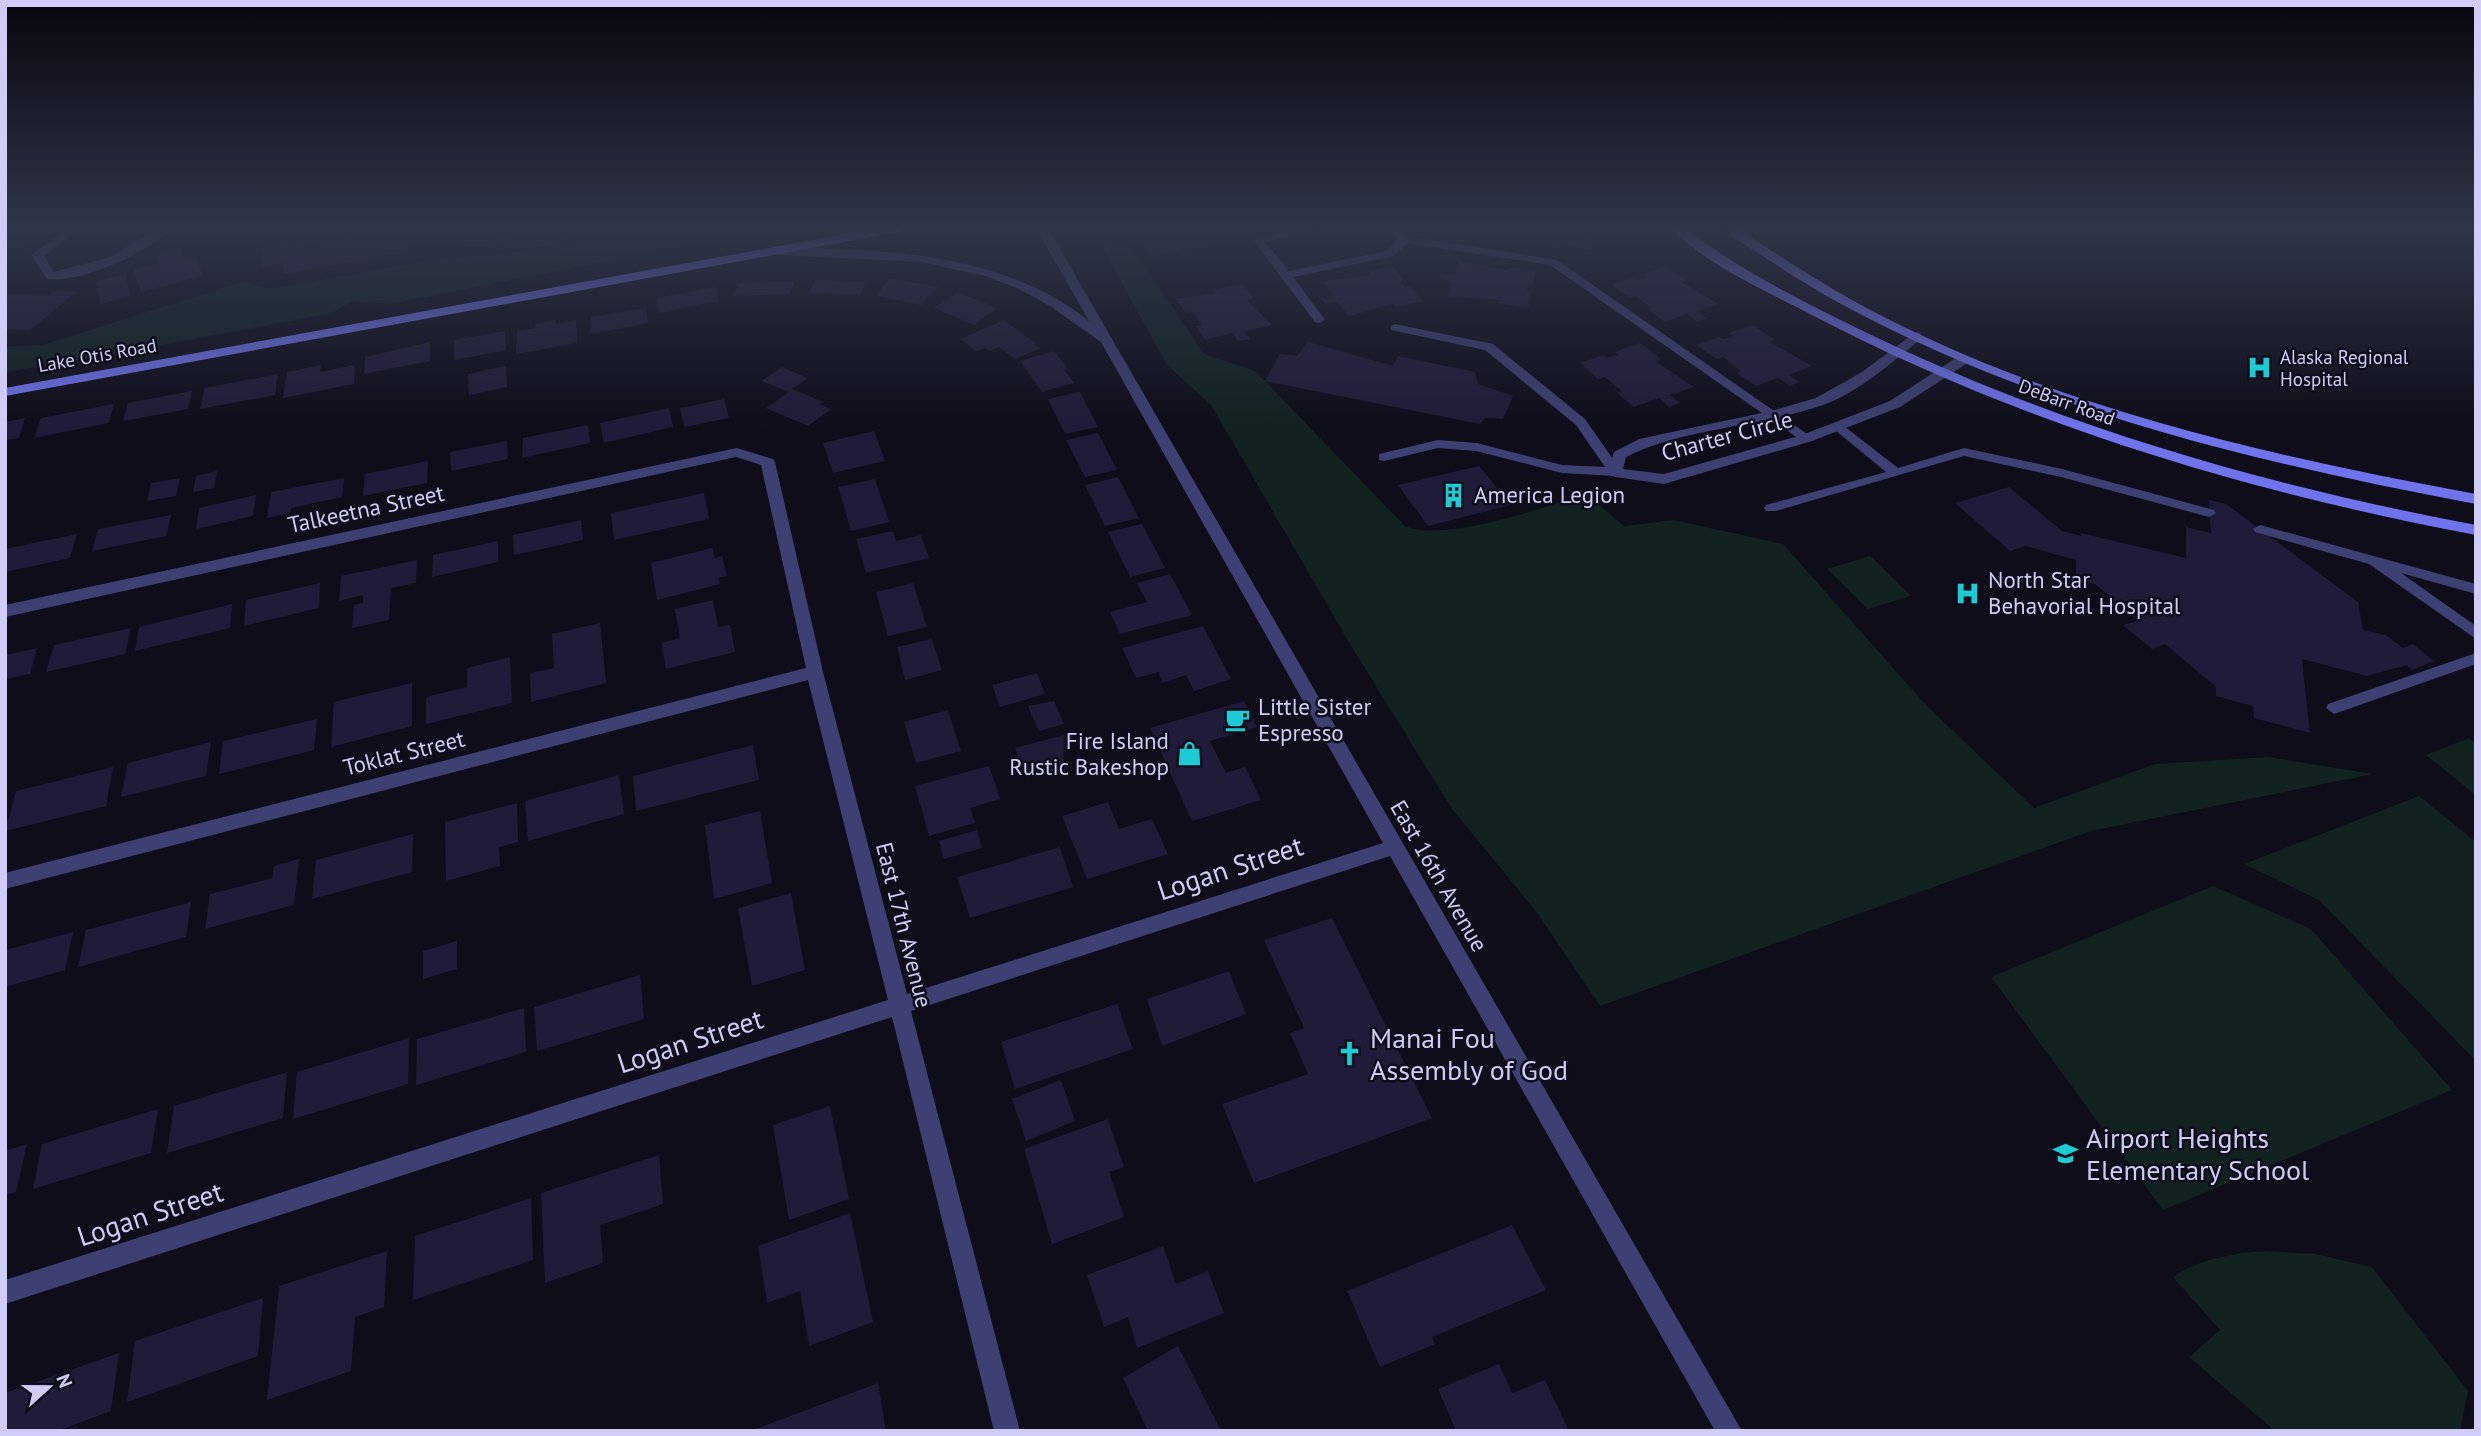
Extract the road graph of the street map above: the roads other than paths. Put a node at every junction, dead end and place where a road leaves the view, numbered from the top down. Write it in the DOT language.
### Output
graph roads {
  1 [pos="533,295"];
  2 [pos="1037,295"];
  3 [pos="1081,295"];
  4 [pos="1301,295"];
  5 [pos="1601,295"];
  6 [pos="1786,295"];
  7 [pos="1833,295"];
  8 [pos="1320,320"];
  9 [pos="1395,328"];
  10 [pos="1916,336"];
  11 [pos="1109,343"];
  12 [pos="1898,353"];
  13 [pos="1964,359"];
  14 [pos="1943,374"];
  15 [pos="5,392"];
  16 [pos="1774,415"];
  17 [pos="1840,426"];
  18 [pos="1807,438"];
  19 [pos="737,452"];
  20 [pos="1384,457"];
  21 [pos="1615,472"];
  22 [pos="1896,473"];
  23 [pos="2476,499"];
  24 [pos="1771,508"];
  25 [pos="2209,513"];
  26 [pos="2260,529"];
  27 [pos="2476,530"];
  28 [pos="2374,561"];
  29 [pos="2476,589"];
  30 [pos="5,611"];
  31 [pos="2476,634"];
  32 [pos="2476,658"];
  33 [pos="815,672"];
  34 [pos="2334,708"];
  35 [pos="1394,847"];
  36 [pos="5,881"];
  37 [pos="899,1005"];
  38 [pos="5,1292"];
  39 [pos="1007,1431"];
  40 [pos="1729,1431"];
  1 -- 15 [label="main road, Lake Otis Road"];
  2 -- 11 [label="street, East 16th Avenue"];
  3 -- 11 [label="street, East 16th Avenue"];
  4 -- 8 [label="lane"];
  5 -- 16 [label="lane"];
  6 -- 12 [label="main road, DeBarr Road"];
  7 -- 10 [label="main road, DeBarr Road"];
  9 -- 21 [label="lane"];
  10 -- 12 [label="street, Charter Circle"];
  10 -- 13 [label="main road, DeBarr Road"];
  11 -- 35 [label="street, East 16th Avenue"];
  12 -- 14 [label="main road, DeBarr Road"];
  12 -- 16 [label="street, Charter Circle"];
  13 -- 14 [label="street, Charter Circle"];
  13 -- 23 [label="main road, DeBarr Road"];
  14 -- 17 [label="street, Charter Circle"];
  14 -- 27 [label="main road, DeBarr Road"];
  16 -- 18 [label="lane"];
  16 -- 21 [label="street, Charter Circle"];
  17 -- 18 [label="street, Charter Circle"];
  17 -- 22 [label="lane"];
  18 -- 21 [label="street, Charter Circle"];
  19 -- 30 [label="street, Talkeetna Street"];
  19 -- 33 [label="street, East 17th Avenue"];
  20 -- 21 [label="lane"];
  22 -- 24 [label="lane"];
  22 -- 25 [label="lane"];
  26 -- 28 [label="lane"];
  28 -- 29 [label="lane"];
  28 -- 31 [label="lane"];
  32 -- 34 [label="lane"];
  33 -- 36 [label="street, Toklat Street"];
  33 -- 37 [label="street, East 17th Avenue"];
  35 -- 37 [label="street, Logan Street"];
  35 -- 40 [label="street, East 16th Avenue"];
  37 -- 38 [label="street, Logan Street"];
  37 -- 39 [label="street, East 17th Avenue"];
}
